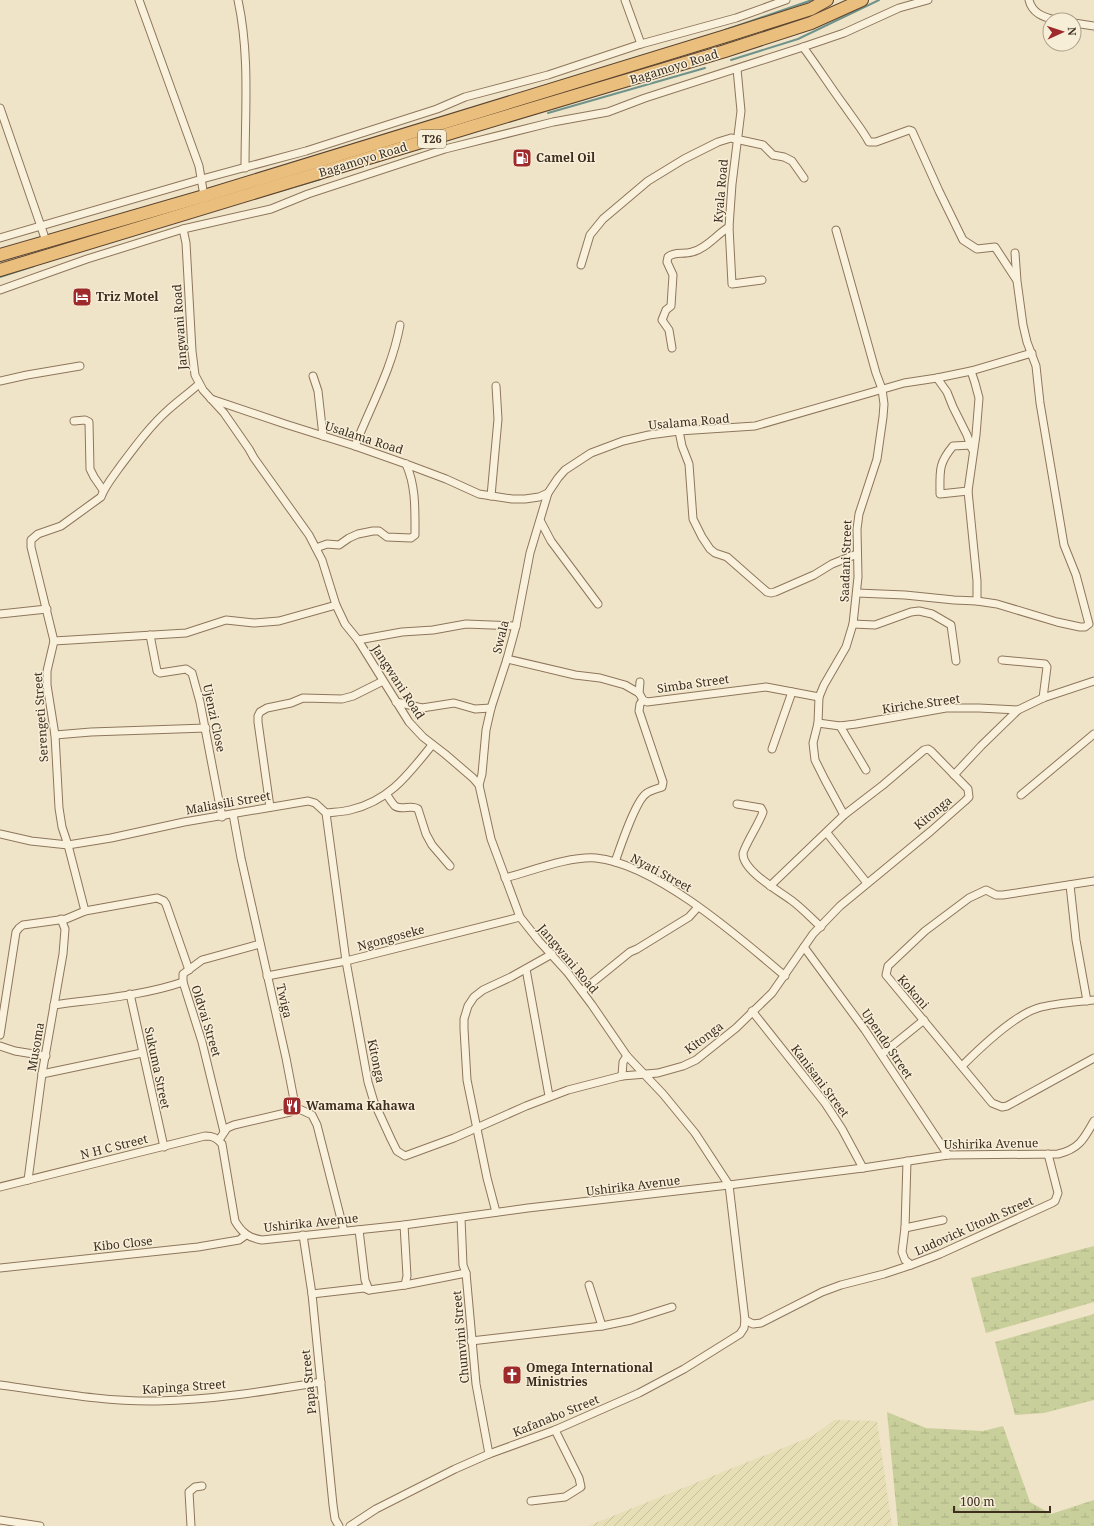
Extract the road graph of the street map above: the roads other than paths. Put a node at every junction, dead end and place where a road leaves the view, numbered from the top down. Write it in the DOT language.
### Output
graph roads {
  1 [pos="139,0"];
  2 [pos="238,0"];
  3 [pos="625,0"];
  4 [pos="786,0"];
  5 [pos="827,0"];
  6 [pos="862,0"];
  7 [pos="928,0"];
  8 [pos="1029,0"];
  9 [pos="1042,15"];
  10 [pos="1082,24"];
  11 [pos="1094,26"];
  12 [pos="641,44"];
  13 [pos="803,48"];
  14 [pos="737,69"];
  15 [pos="0,108"];
  16 [pos="737,139"];
  17 [pos="245,168"];
  18 [pos="804,178"];
  19 [pos="202,179"];
  20 [pos="204,196"];
  21 [pos="41,225"];
  22 [pos="729,226"];
  23 [pos="183,229"];
  24 [pos="836,230"];
  25 [pos="0,238"];
  26 [pos="46,241"];
  27 [pos="1016,253"];
  28 [pos="0,255"];
  29 [pos="581,265"];
  30 [pos="0,270"];
  31 [pos="762,280"];
  32 [pos="1017,281"];
  33 [pos="0,290"];
  34 [pos="400,325"];
  35 [pos="672,348"];
  36 [pos="1032,353"];
  37 [pos="80,366"];
  38 [pos="971,371"];
  39 [pos="313,376"];
  40 [pos="937,378"];
  41 [pos="0,381"];
  42 [pos="199,384"];
  43 [pos="496,386"];
  44 [pos="882,389"];
  45 [pos="209,398"];
  46 [pos="74,421"];
  47 [pos="679,431"];
  48 [pos="323,436"];
  49 [pos="355,446"];
  50 [pos="972,446"];
  51 [pos="973,456"];
  52 [pos="406,464"];
  53 [pos="103,490"];
  54 [pos="968,492"];
  55 [pos="548,493"];
  56 [pos="491,496"];
  57 [pos="541,522"];
  58 [pos="316,548"];
  59 [pos="857,554"];
  60 [pos="857,593"];
  61 [pos="977,601"];
  62 [pos="598,604"];
  63 [pos="336,605"];
  64 [pos="47,609"];
  65 [pos="0,614"];
  66 [pos="853,624"];
  67 [pos="1089,624"];
  68 [pos="516,626"];
  69 [pos="1094,630"];
  70 [pos="150,635"];
  71 [pos="358,640"];
  72 [pos="54,641"];
  73 [pos="507,659"];
  74 [pos="1002,660"];
  75 [pos="956,661"];
  76 [pos="383,681"];
  77 [pos="1094,681"];
  78 [pos="640,682"];
  79 [pos="792,692"];
  80 [pos="639,693"];
  81 [pos="819,697"];
  82 [pos="1043,698"];
  83 [pos="643,700"];
  84 [pos="396,702"];
  85 [pos="491,708"];
  86 [pos="1018,710"];
  87 [pos="818,723"];
  88 [pos="840,726"];
  89 [pos="206,728"];
  90 [pos="1094,734"];
  91 [pos="54,735"];
  92 [pos="432,745"];
  93 [pos="772,749"];
  94 [pos="866,770"];
  95 [pos="954,775"];
  96 [pos="479,786"];
  97 [pos="386,795"];
  98 [pos="1021,795"];
  99 [pos="737,804"];
  100 [pos="270,806"];
  101 [pos="326,813"];
  102 [pos="233,814"];
  103 [pos="844,815"];
  104 [pos="222,817"];
  105 [pos="827,833"];
  106 [pos="0,834"];
  107 [pos="68,845"];
  108 [pos="616,862"];
  109 [pos="450,866"];
  110 [pos="505,878"];
  111 [pos="1094,881"];
  112 [pos="867,882"];
  113 [pos="1070,885"];
  114 [pos="770,886"];
  115 [pos="698,907"];
  116 [pos="85,911"];
  117 [pos="520,917"];
  118 [pos="61,919"];
  119 [pos="821,927"];
  120 [pos="260,944"];
  121 [pos="804,947"];
  122 [pos="552,954"];
  123 [pos="346,961"];
  124 [pos="526,969"];
  125 [pos="189,970"];
  126 [pos="267,976"];
  127 [pos="785,976"];
  128 [pos="183,982"];
  129 [pos="582,991"];
  130 [pos="130,994"];
  131 [pos="1090,1001"];
  132 [pos="54,1005"];
  133 [pos="752,1011"];
  134 [pos="924,1020"];
  135 [pos="0,1035"];
  136 [pos="0,1046"];
  137 [pos="142,1053"];
  138 [pos="882,1054"];
  139 [pos="46,1056"];
  140 [pos="627,1056"];
  141 [pos="1094,1058"];
  142 [pos="962,1066"];
  143 [pos="42,1074"];
  144 [pos="644,1074"];
  145 [pos="622,1076"];
  146 [pos="549,1096"];
  147 [pos="294,1108"];
  148 [pos="1094,1121"];
  149 [pos="476,1129"];
  150 [pos="224,1132"];
  151 [pos="219,1140"];
  152 [pos="164,1146"];
  153 [pos="1048,1154"];
  154 [pos="948,1155"];
  155 [pos="907,1161"];
  156 [pos="863,1168"];
  157 [pos="28,1180"];
  158 [pos="729,1185"];
  159 [pos="0,1187"];
  160 [pos="496,1212"];
  161 [pos="461,1218"];
  162 [pos="943,1220"];
  163 [pos="404,1225"];
  164 [pos="905,1228"];
  165 [pos="359,1230"];
  166 [pos="344,1231"];
  167 [pos="246,1235"];
  168 [pos="303,1235"];
  169 [pos="912,1264"];
  170 [pos="0,1268"];
  171 [pos="466,1272"];
  172 [pos="405,1285"];
  173 [pos="589,1285"];
  174 [pos="369,1290"];
  175 [pos="312,1294"];
  176 [pos="672,1307"];
  177 [pos="745,1320"];
  178 [pos="602,1326"];
  179 [pos="471,1341"];
  180 [pos="321,1382"];
  181 [pos="0,1385"];
  182 [pos="555,1430"];
  183 [pos="489,1454"];
  184 [pos="202,1486"];
  185 [pos="531,1501"];
  186 [pos="0,1520"];
  187 [pos="40,1526"];
  188 [pos="191,1526"];
  189 [pos="339,1526"];
  190 [pos="350,1526"];
  1 -- 19 [label="street"];
  2 -- 17 [label="street"];
  3 -- 12 [label="street"];
  4 -- 12 [label="street"];
  5 -- 20 [label="highway, Bagamoyo Road / T26"];
  6 -- 30 [label="highway, Bagamoyo Road / T26"];
  7 -- 13 [label="street"];
  8 -- 9 [label="street"];
  10 -- 11 [label="street"];
  12 -- 17 [label="street"];
  13 -- 14 [label="street"];
  13 -- 32 [label="street"];
  14 -- 16 [label="street, Kyala Road"];
  14 -- 23 [label="street"];
  15 -- 21 [label="street"];
  16 -- 18 [label="street"];
  16 -- 22 [label="street, Kyala Road"];
  16 -- 29 [label="street"];
  17 -- 19 [label="street"];
  19 -- 20 [label="street"];
  19 -- 21 [label="street"];
  20 -- 26 [label="highway, Bagamoyo Road / T26"];
  21 -- 25 [label="street"];
  21 -- 26 [label="street"];
  22 -- 31 [label="street, Kyala Road"];
  22 -- 35 [label="street"];
  23 -- 33 [label="street"];
  23 -- 42 [label="street, Jangwani Road"];
  24 -- 44 [label="street, Saadani Street"];
  26 -- 28 [label="highway, Bagamoyo Road / T26"];
  27 -- 32 [label="street"];
  32 -- 36 [label="street"];
  34 -- 49 [label="street"];
  36 -- 38 [label="street, Usalama Road"];
  36 -- 67 [label="street"];
  37 -- 41 [label="street"];
  38 -- 40 [label="street, Usalama Road"];
  38 -- 51 [label="street"];
  39 -- 48 [label="street"];
  40 -- 44 [label="street, Usalama Road"];
  40 -- 50 [label="street"];
  42 -- 45 [label="street, Jangwani Road"];
  42 -- 53 [label="street, Serengeti Street"];
  43 -- 56 [label="street"];
  44 -- 47 [label="street, Usalama Road"];
  44 -- 59 [label="street, Saadani Street"];
  45 -- 48 [label="street, Usalama Road"];
  45 -- 58 [label="street, Jangwani Road"];
  46 -- 53 [label="street"];
  47 -- 55 [label="street, Usalama Road"];
  47 -- 59 [label="street"];
  48 -- 49 [label="street, Usalama Road"];
  49 -- 52 [label="street, Usalama Road"];
  50 -- 51 [label="street"];
  50 -- 54 [label="street"];
  51 -- 54 [label="street"];
  52 -- 56 [label="street, Usalama Road"];
  52 -- 58 [label="street"];
  53 -- 64 [label="street, Serengeti Street"];
  54 -- 61 [label="street"];
  55 -- 56 [label="street, Usalama Road"];
  55 -- 57 [label="street, Swala"];
  57 -- 62 [label="street"];
  57 -- 68 [label="street, Swala"];
  58 -- 63 [label="street, Jangwani Road"];
  59 -- 60 [label="street, Saadani Street"];
  60 -- 61 [label="street"];
  60 -- 66 [label="street, Saadani Street"];
  61 -- 67 [label="street"];
  63 -- 70 [label="street"];
  63 -- 71 [label="street, Jangwani Road"];
  64 -- 65 [label="street"];
  64 -- 72 [label="street, Serengeti Street"];
  66 -- 75 [label="street"];
  66 -- 81 [label="street, Saadani Street"];
  67 -- 69 [label="street"];
  68 -- 71 [label="street"];
  68 -- 73 [label="street, Swala"];
  70 -- 72 [label="street"];
  70 -- 89 [label="street, Ujenzi Close"];
  71 -- 76 [label="street, Jangwani Road"];
  72 -- 91 [label="street, Serengeti Street"];
  73 -- 80 [label="street"];
  73 -- 85 [label="street, Swala"];
  74 -- 82 [label="street"];
  76 -- 84 [label="street, Jangwani Road"];
  76 -- 100 [label="street"];
  77 -- 82 [label="street, Kiriche Street"];
  78 -- 80 [label="street"];
  79 -- 81 [label="street, Simba Street"];
  79 -- 83 [label="street, Simba Street"];
  79 -- 93 [label="street"];
  80 -- 83 [label="street, Simba Street"];
  81 -- 87 [label="street, Saadani Street"];
  82 -- 86 [label="street, Kiriche Street"];
  83 -- 108 [label="street"];
  84 -- 85 [label="street"];
  84 -- 92 [label="street, Jangwani Road"];
  85 -- 96 [label="street, Swala"];
  86 -- 88 [label="street, Kiriche Street"];
  86 -- 95 [label="street"];
  87 -- 88 [label="street, Kiriche Street"];
  87 -- 103 [label="street, Saadani Street"];
  88 -- 94 [label="street"];
  89 -- 91 [label="street"];
  89 -- 104 [label="street, Ujenzi Close"];
  90 -- 98 [label="street"];
  91 -- 107 [label="street, Serengeti Street"];
  92 -- 96 [label="street, Jangwani Road"];
  92 -- 97 [label="street"];
  95 -- 103 [label="street, Kitonga"];
  95 -- 112 [label="street, Kitonga"];
  96 -- 110 [label="street, Jangwani Road"];
  97 -- 101 [label="street"];
  97 -- 109 [label="street"];
  99 -- 114 [label="street"];
  100 -- 101 [label="street, Maliasili Street"];
  100 -- 102 [label="street, Maliasili Street"];
  101 -- 123 [label="street, Kitonga"];
  102 -- 104 [label="street, Maliasili Street"];
  102 -- 120 [label="street, Twiga"];
  103 -- 105 [label="street, Kitonga"];
  104 -- 107 [label="street, Maliasili Street"];
  105 -- 112 [label="street"];
  105 -- 114 [label="street, Kitonga"];
  106 -- 107 [label="street, Maliasili Street"];
  107 -- 116 [label="street, Serengeti Street"];
  108 -- 110 [label="street, Nyati Street"];
  108 -- 115 [label="street, Nyati Street"];
  110 -- 117 [label="street, Jangwani Road"];
  111 -- 113 [label="street, Kokoni"];
  112 -- 119 [label="street, Kitonga"];
  113 -- 131 [label="street"];
  113 -- 134 [label="street, Kokoni"];
  114 -- 119 [label="street"];
  115 -- 127 [label="street, Nyati Street"];
  115 -- 129 [label="street"];
  116 -- 118 [label="street"];
  116 -- 125 [label="street"];
  117 -- 122 [label="street, Jangwani Road"];
  117 -- 123 [label="street, Ngongoseke"];
  118 -- 132 [label="street, Musoma"];
  118 -- 135 [label="street"];
  119 -- 121 [label="street, Kitonga"];
  120 -- 125 [label="street, Oldvai Street"];
  120 -- 126 [label="street, Twiga"];
  121 -- 127 [label="street, Kitonga"];
  121 -- 138 [label="street, Upendo Street"];
  122 -- 124 [label="street"];
  122 -- 129 [label="street, Jangwani Road"];
  123 -- 126 [label="street, Ngongoseke"];
  123 -- 149 [label="street, Kitonga"];
  124 -- 146 [label="street"];
  124 -- 149 [label="street"];
  125 -- 128 [label="street, Oldvai Street"];
  126 -- 147 [label="street, Twiga"];
  127 -- 133 [label="street, Kitonga"];
  128 -- 130 [label="street"];
  128 -- 150 [label="street, Oldvai Street"];
  129 -- 140 [label="street, Jangwani Road"];
  130 -- 132 [label="street"];
  130 -- 137 [label="street, Sukuma Street"];
  131 -- 142 [label="street"];
  132 -- 139 [label="street, Musoma"];
  133 -- 144 [label="street, Kitonga"];
  133 -- 156 [label="street, Kanisani Street"];
  134 -- 138 [label="street"];
  134 -- 142 [label="street, Kokoni"];
  136 -- 139 [label="street"];
  137 -- 143 [label="street"];
  137 -- 152 [label="street, Sukuma Street"];
  138 -- 154 [label="street, Upendo Street"];
  139 -- 143 [label="street, Musoma"];
  140 -- 144 [label="street, Jangwani Road"];
  140 -- 145 [label="street"];
  141 -- 142 [label="street, Kokoni"];
  143 -- 157 [label="street, Musoma"];
  144 -- 145 [label="street, Kitonga"];
  144 -- 158 [label="street, Jangwani Road"];
  145 -- 146 [label="street, Kitonga"];
  146 -- 149 [label="street, Kitonga"];
  147 -- 150 [label="street"];
  147 -- 166 [label="street"];
  148 -- 153 [label="street, Ushirika Avenue"];
  149 -- 160 [label="street"];
  150 -- 151 [label="street"];
  151 -- 152 [label="street, N H C Street"];
  151 -- 167 [label="street"];
  152 -- 157 [label="street, N H C Street"];
  153 -- 154 [label="street, Ushirika Avenue"];
  153 -- 169 [label="street, Ludovick Utouh Street"];
  154 -- 155 [label="street, Ushirika Avenue"];
  155 -- 156 [label="street, Ushirika Avenue"];
  155 -- 164 [label="street, Ludovick Utouh Street"];
  156 -- 158 [label="street, Ushirika Avenue"];
  157 -- 159 [label="street, N H C Street"];
  158 -- 160 [label="street, Ushirika Avenue"];
  158 -- 177 [label="street"];
  160 -- 161 [label="street, Ushirika Avenue"];
  161 -- 163 [label="street, Ushirika Avenue"];
  161 -- 171 [label="street, Chumvini Street"];
  162 -- 164 [label="street"];
  163 -- 165 [label="street, Ushirika Avenue"];
  163 -- 172 [label="street"];
  164 -- 169 [label="street, Ludovick Utouh Street"];
  165 -- 166 [label="street, Ushirika Avenue"];
  165 -- 174 [label="street"];
  166 -- 168 [label="street, Ushirika Avenue"];
  167 -- 168 [label="street, Ushirika Avenue"];
  167 -- 170 [label="street, Kibo Close"];
  168 -- 175 [label="street, Papa Street"];
  169 -- 177 [label="street"];
  171 -- 172 [label="street"];
  171 -- 179 [label="street, Chumvini Street"];
  172 -- 174 [label="street"];
  173 -- 178 [label="street"];
  174 -- 175 [label="street"];
  175 -- 180 [label="street, Papa Street"];
  176 -- 178 [label="street"];
  177 -- 182 [label="street, Kafanabo Street"];
  178 -- 179 [label="street"];
  179 -- 183 [label="street, Chumvini Street"];
  180 -- 181 [label="street, Kapinga Street"];
  180 -- 189 [label="street, Papa Street"];
  182 -- 183 [label="street, Kafanabo Street"];
  182 -- 185 [label="street"];
  183 -- 190 [label="street, Kafanabo Street"];
  184 -- 188 [label="street"];
  186 -- 187 [label="street"];
}
